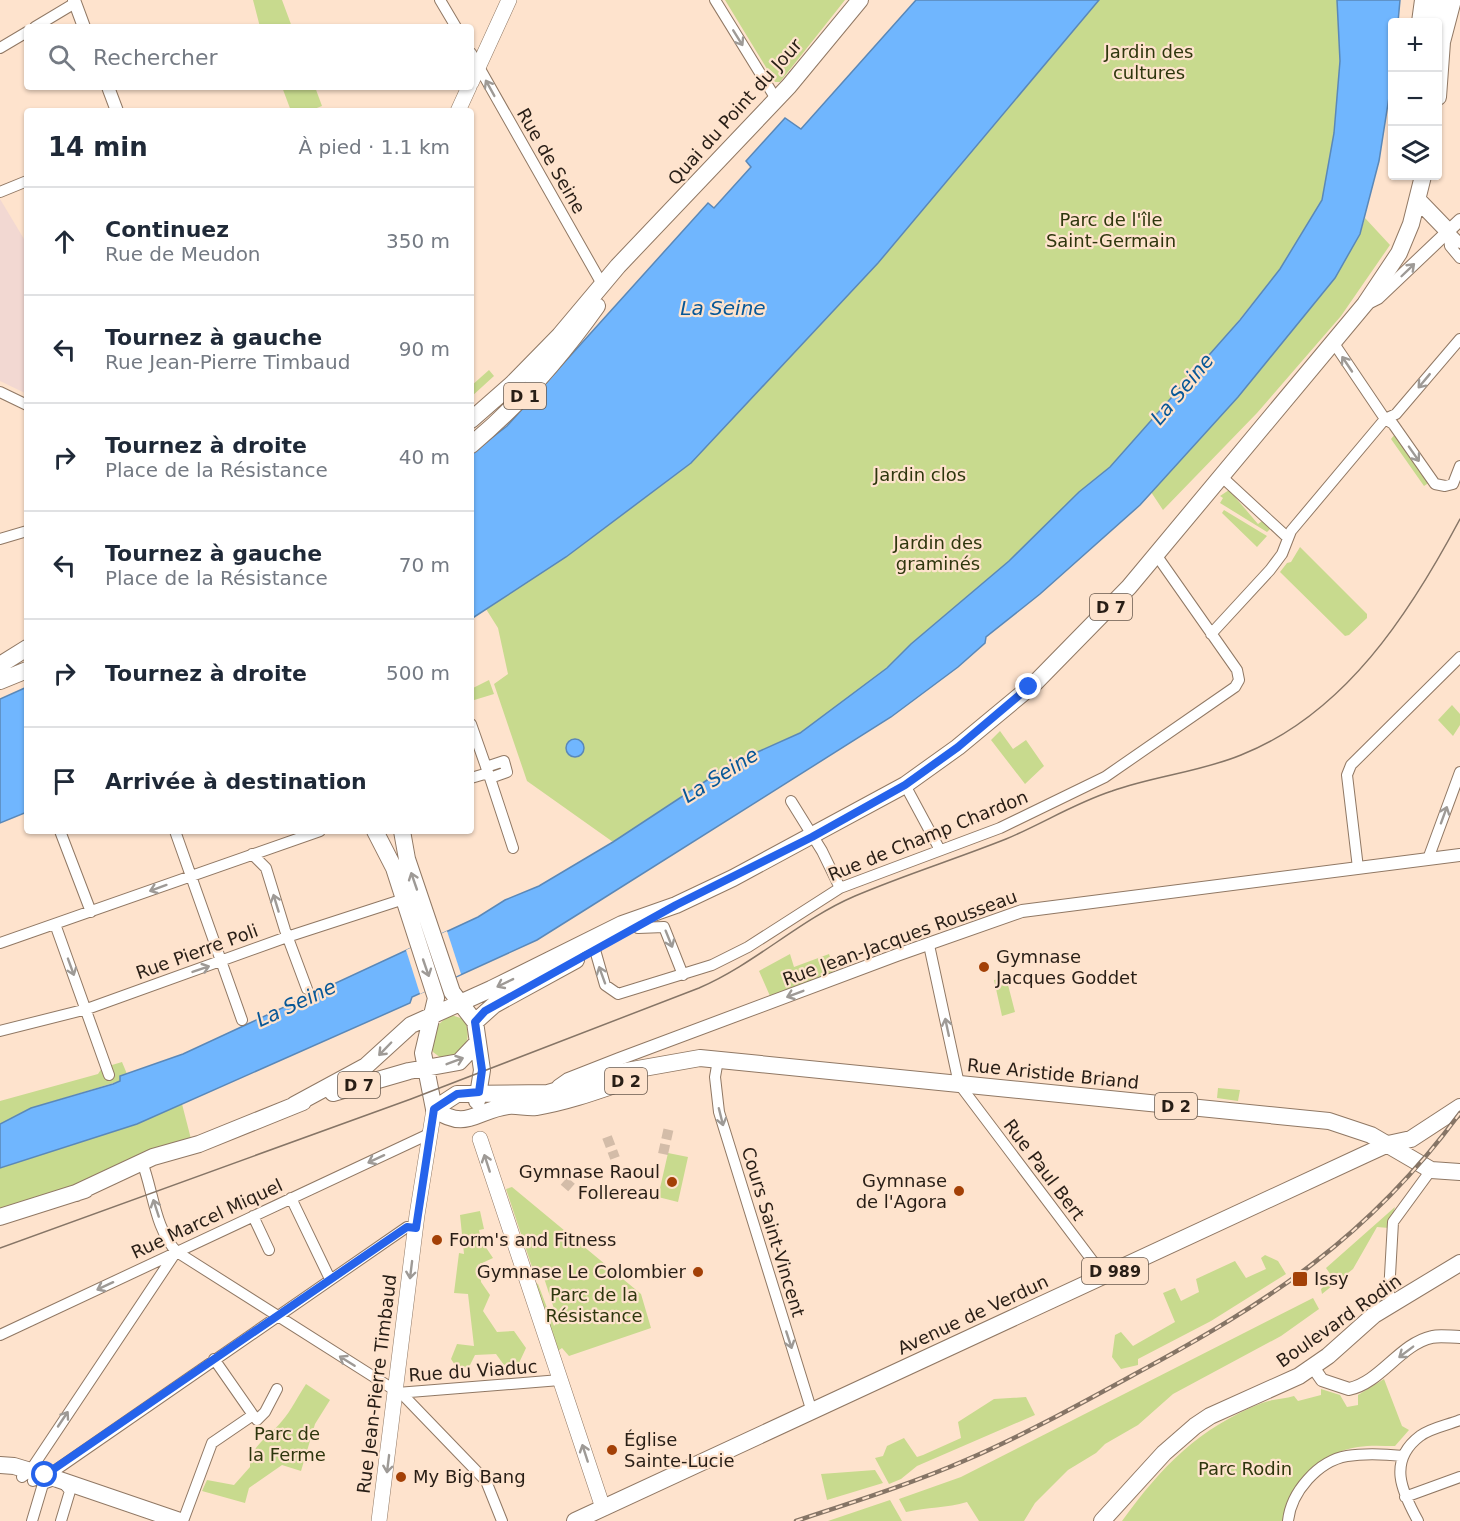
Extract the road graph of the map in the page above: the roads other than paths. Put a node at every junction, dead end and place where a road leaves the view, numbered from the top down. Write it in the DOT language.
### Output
graph roads {
  1 [pos="440,0"];
  2 [pos="509,0"];
  3 [pos="715,0"];
  4 [pos="860,0"];
  5 [pos="1423,0"];
  6 [pos="1437,0"];
  7 [pos="1453,0"];
  8 [pos="74,1"];
  9 [pos="1421,18"];
  10 [pos="1434,18"];
  11 [pos="39,24"];
  12 [pos="83,24"];
  13 [pos="454,24"];
  14 [pos="24,34"];
  15 [pos="0,48"];
  16 [pos="475,60"];
  17 [pos="1439,72"];
  18 [pos="109,90"];
  19 [pos="468,90"];
  20 [pos="776,99"];
  21 [pos="116,108"];
  22 [pos="459,108"];
  23 [pos="1411,180"];
  24 [pos="1422,180"];
  25 [pos="24,182"];
  26 [pos="0,192"];
  27 [pos="1418,200"];
  28 [pos="1456,232"];
  29 [pos="637,247"];
  30 [pos="1460,258"];
  31 [pos="602,284"];
  32 [pos="1365,304"];
  33 [pos="579,313"];
  34 [pos="1460,339"];
  35 [pos="572,341"];
  36 [pos="1333,342"];
  37 [pos="0,392"];
  38 [pos="474,403"];
  39 [pos="24,404"];
  40 [pos="474,417"];
  41 [pos="1385,419"];
  42 [pos="474,429"];
  43 [pos="474,442"];
  44 [pos="1459,470"];
  45 [pos="1214,479"];
  46 [pos="24,532"];
  47 [pos="1287,537"];
  48 [pos="0,539"];
  49 [pos="1157,556"];
  50 [pos="1211,634"];
  51 [pos="24,650"];
  52 [pos="1460,657"];
  53 [pos="24,658"];
  54 [pos="0,665"];
  55 [pos="0,670"];
  56 [pos="24,671"];
  57 [pos="0,681"];
  58 [pos="986,722"];
  59 [pos="474,733"];
  60 [pos="1460,772"];
  61 [pos="488,773"];
  62 [pos="474,777"];
  63 [pos="905,785"];
  64 [pos="791,801"];
  65 [pos="61,834"];
  66 [pos="175,834"];
  67 [pos="377,834"];
  68 [pos="403,834"];
  69 [pos="285,836"];
  70 [pos="812,837"];
  71 [pos="273,847"];
  72 [pos="513,848"];
  73 [pos="940,850"];
  74 [pos="252,854"];
  75 [pos="1460,855"];
  76 [pos="1428,859"];
  77 [pos="266,868"];
  78 [pos="1358,868"];
  79 [pos="191,877"];
  80 [pos="840,888"];
  81 [pos="404,899"];
  82 [pos="676,905"];
  83 [pos="91,912"];
  84 [pos="55,924"];
  85 [pos="638,928"];
  86 [pos="423,934"];
  87 [pos="287,937"];
  88 [pos="0,943"];
  89 [pos="928,945"];
  90 [pos="595,950"];
  91 [pos="222,962"];
  92 [pos="684,975"];
  93 [pos="307,989"];
  94 [pos="450,997"];
  95 [pos="87,1009"];
  96 [pos="432,1016"];
  97 [pos="242,1020"];
  98 [pos="475,1022"];
  99 [pos="0,1031"];
  100 [pos="478,1042"];
  101 [pos="717,1065"];
  102 [pos="425,1068"];
  103 [pos="110,1075"];
  104 [pos="959,1084"];
  105 [pos="479,1092"];
  106 [pos="548,1093"];
  107 [pos="1460,1099"];
  108 [pos="294,1105"];
  109 [pos="1460,1107"];
  110 [pos="434,1109"];
  111 [pos="1453,1117"];
  112 [pos="474,1119"];
  113 [pos="429,1134"];
  114 [pos="1432,1134"];
  115 [pos="480,1139"];
  116 [pos="1388,1144"];
  117 [pos="1408,1156"];
  118 [pos="144,1167"];
  119 [pos="1431,1170"];
  120 [pos="1460,1172"];
  121 [pos="291,1198"];
  122 [pos="253,1216"];
  123 [pos="0,1217"];
  124 [pos="416,1228"];
  125 [pos="269,1250"];
  126 [pos="177,1252"];
  127 [pos="1460,1263"];
  128 [pos="150,1264"];
  129 [pos="1104,1276"];
  130 [pos="160,1277"];
  131 [pos="330,1279"];
  132 [pos="1393,1303"];
  133 [pos="276,1316"];
  134 [pos="0,1335"];
  135 [pos="1460,1337"];
  136 [pos="214,1359"];
  137 [pos="1313,1367"];
  138 [pos="560,1380"];
  139 [pos="277,1389"];
  140 [pos="397,1393"];
  141 [pos="812,1412"];
  142 [pos="253,1415"];
  143 [pos="1460,1420"];
  144 [pos="1403,1456"];
  145 [pos="0,1465"];
  146 [pos="0,1471"];
  147 [pos="1460,1476"];
  148 [pos="47,1478"];
  149 [pos="1405,1497"];
  150 [pos="603,1508"];
  151 [pos="32,1521"];
  152 [pos="61,1521"];
  153 [pos="181,1521"];
  154 [pos="380,1521"];
  155 [pos="502,1521"];
  156 [pos="575,1521"];
  157 [pos="1102,1521"];
  158 [pos="1288,1521"];
  159 [pos="1418,1521"];
  1 -- 13 [label="street"];
  2 -- 16 [label="main road"];
  3 -- 20 [label="street, one-way"];
  4 -- 20 [label="main road, Quai du Point du Jour / D 1"];
  5 -- 9 [label="main road"];
  6 -- 10 [label="main road"];
  7 -- 17 [label="main road"];
  8 -- 11 [label="street"];
  8 -- 12 [label="street"];
  14 -- 15 [label="street"];
  31 -- 16 [label="street, Rue de Seine, one-way"];
  18 -- 21 [label="street"];
  19 -- 22 [label="main road"];
  20 -- 29 [label="main road, Quai du Point du Jour / D 1"];
  23 -- 45 [label="main road"];
  24 -- 27 [label="main road, D 7"];
  25 -- 26 [label="street"];
  27 -- 28 [label="main road"];
  27 -- 32 [label="main road, D 7"];
  28 -- 30 [label="street"];
  32 -- 28 [label="street, one-way"];
  29 -- 31 [label="main road, Quai du Point du Jour / D 1"];
  29 -- 35 [label="main road, Quai du Point du Jour / D 1"];
  31 -- 33 [label="main road, Quai du Point du Jour / D 1"];
  32 -- 36 [label="main road, D 7"];
  33 -- 38 [label="main road"];
  33 -- 40 [label="main road, Quai du Point du Jour / D 1"];
  34 -- 41 [label="street, one-way"];
  35 -- 42 [label="main road, D 1"];
  35 -- 43 [label="main road, D 1"];
  41 -- 36 [label="street, one-way"];
  36 -- 45 [label="main road, D 7"];
  37 -- 39 [label="street"];
  41 -- 44 [label="street, one-way"];
  41 -- 47 [label="street"];
  45 -- 47 [label="street"];
  45 -- 49 [label="main road, D 7"];
  45 -- 58 [label="main road, D 7"];
  46 -- 48 [label="street"];
  47 -- 50 [label="street"];
  49 -- 50 [label="street, Rue de Champ Chardon"];
  49 -- 58 [label="main road, D 7"];
  50 -- 73 [label="street, Rue de Champ Chardon"];
  51 -- 54 [label="main road"];
  52 -- 78 [label="street"];
  53 -- 55 [label="main road"];
  56 -- 57 [label="main road"];
  58 -- 63 [label="main road, D 7"];
  59 -- 61 [label="street"];
  76 -- 60 [label="street, one-way"];
  61 -- 62 [label="street"];
  61 -- 72 [label="street"];
  63 -- 70 [label="main road, D 7"];
  63 -- 73 [label="street"];
  64 -- 70 [label="street"];
  65 -- 83 [label="street"];
  66 -- 79 [label="street"];
  67 -- 81 [label="main road"];
  86 -- 68 [label="main road, one-way"];
  69 -- 71 [label="street"];
  70 -- 80 [label="street"];
  70 -- 82 [label="main road, D 7"];
  71 -- 74 [label="street"];
  71 -- 77 [label="street"];
  73 -- 80 [label="street, Rue de Champ Chardon"];
  74 -- 77 [label="street"];
  74 -- 79 [label="street"];
  75 -- 76 [label="street, Rue Jean-Jacques Rousseau"];
  76 -- 78 [label="street, Rue Jean-Jacques Rousseau"];
  87 -- 77 [label="street, one-way"];
  78 -- 89 [label="street, Rue Jean-Jacques Rousseau"];
  79 -- 83 [label="street, one-way"];
  79 -- 91 [label="street"];
  80 -- 92 [label="street, Rue de Champ Chardon"];
  81 -- 86 [label="main road"];
  81 -- 87 [label="street, Rue Pierre Poli"];
  82 -- 85 [label="main road, D 7"];
  82 -- 94 [label="main road, D 7, one-way"];
  83 -- 84 [label="street"];
  84 -- 88 [label="street"];
  84 -- 95 [label="street, one-way"];
  85 -- 90 [label="main road, D 7"];
  85 -- 92 [label="street, one-way"];
  86 -- 94 [label="main road"];
  87 -- 91 [label="street, Rue Pierre Poli"];
  87 -- 93 [label="street"];
  104 -- 89 [label="street, one-way"];
  89 -- 106 [label="street, Rue Jean-Jacques Rousseau, one-way"];
  92 -- 90 [label="street, Rue de Champ Chardon, one-way"];
  90 -- 98 [label="main road, D 7"];
  95 -- 91 [label="street, Rue Pierre Poli, one-way"];
  91 -- 97 [label="street"];
  94 -- 96 [label="main road"];
  94 -- 96 [label="main road"];
  94 -- 98 [label="main road"];
  95 -- 99 [label="street, Rue Pierre Poli"];
  95 -- 103 [label="street"];
  96 -- 102 [label="main road"];
  96 -- 108 [label="main road, one-way"];
  98 -- 100 [label="main road"];
  102 -- 100 [label="main road, one-way"];
  100 -- 105 [label="main road"];
  101 -- 104 [label="main road, Rue Aristide Briand / D 2"];
  101 -- 106 [label="main road, Rue Aristide Briand / D 2"];
  101 -- 112 [label="main road, Rue Aristide Briand / D 2"];
  101 -- 141 [label="street, Cours Saint-Vincent, one-way"];
  102 -- 108 [label="main road, D 7"];
  102 -- 110 [label="main road"];
  104 -- 116 [label="main road, Rue Aristide Briand / D 2"];
  104 -- 129 [label="street, Rue Paul Bert"];
  105 -- 106 [label="main road, Rue Aristide Briand / D 2"];
  105 -- 110 [label="main road, Rue Aristide Briand"];
  105 -- 112 [label="main road"];
  107 -- 111 [label="main road"];
  108 -- 118 [label="main road, D 7"];
  109 -- 111 [label="main road, D 989"];
  110 -- 112 [label="main road"];
  110 -- 113 [label="main road, Rue Jean-Pierre Timbaud"];
  111 -- 114 [label="main road, D 989"];
  111 -- 116 [label="main road, D 989"];
  113 -- 121 [label="street, Rue Marcel Miquel, one-way"];
  113 -- 124 [label="main road, Rue Jean-Pierre Timbaud"];
  114 -- 116 [label="main road, D 989"];
  114 -- 117 [label="main road"];
  138 -- 115 [label="main road, one-way"];
  116 -- 117 [label="main road, D 2"];
  116 -- 129 [label="main road, Avenue de Verdun / D 989"];
  117 -- 119 [label="main road, D 2"];
  118 -- 123 [label="main road, D 7"];
  126 -- 118 [label="street, one-way"];
  119 -- 120 [label="main road, D 2"];
  119 -- 132 [label="street"];
  121 -- 122 [label="street, Rue Marcel Miquel"];
  121 -- 131 [label="street"];
  122 -- 125 [label="street"];
  122 -- 126 [label="street, Rue Marcel Miquel"];
  124 -- 131 [label="street"];
  124 -- 140 [label="main road, Rue Jean-Pierre Timbaud, one-way"];
  126 -- 128 [label="street, Rue Marcel Miquel"];
  126 -- 130 [label="street"];
  126 -- 133 [label="street, Rue du Viaduc"];
  127 -- 132 [label="main road, Boulevard Rodin"];
  128 -- 130 [label="street"];
  128 -- 134 [label="street, Rue Marcel Miquel, one-way"];
  129 -- 141 [label="main road, Avenue de Verdun / D 989"];
  148 -- 130 [label="street, one-way"];
  131 -- 133 [label="street"];
  132 -- 137 [label="main road, Boulevard Rodin"];
  133 -- 136 [label="street"];
  140 -- 133 [label="street, Rue du Viaduc, one-way"];
  135 -- 137 [label="street, one-way"];
  136 -- 142 [label="street"];
  136 -- 148 [label="street"];
  137 -- 157 [label="main road, Boulevard Rodin"];
  138 -- 140 [label="street, Rue du Viaduc"];
  150 -- 138 [label="main road, one-way"];
  139 -- 142 [label="street"];
  140 -- 154 [label="main road, Rue Jean-Pierre Timbaud, one-way"];
  140 -- 155 [label="street"];
  141 -- 150 [label="main road, Avenue de Verdun / D 989"];
  142 -- 153 [label="street"];
  143 -- 144 [label="street"];
  144 -- 149 [label="street"];
  144 -- 158 [label="street"];
  145 -- 148 [label="main road"];
  146 -- 148 [label="main road"];
  147 -- 149 [label="street"];
  148 -- 151 [label="street"];
  148 -- 152 [label="street"];
  148 -- 153 [label="main road"];
  149 -- 159 [label="street"];
  150 -- 156 [label="main road, Avenue de Verdun / D 989"];
}
